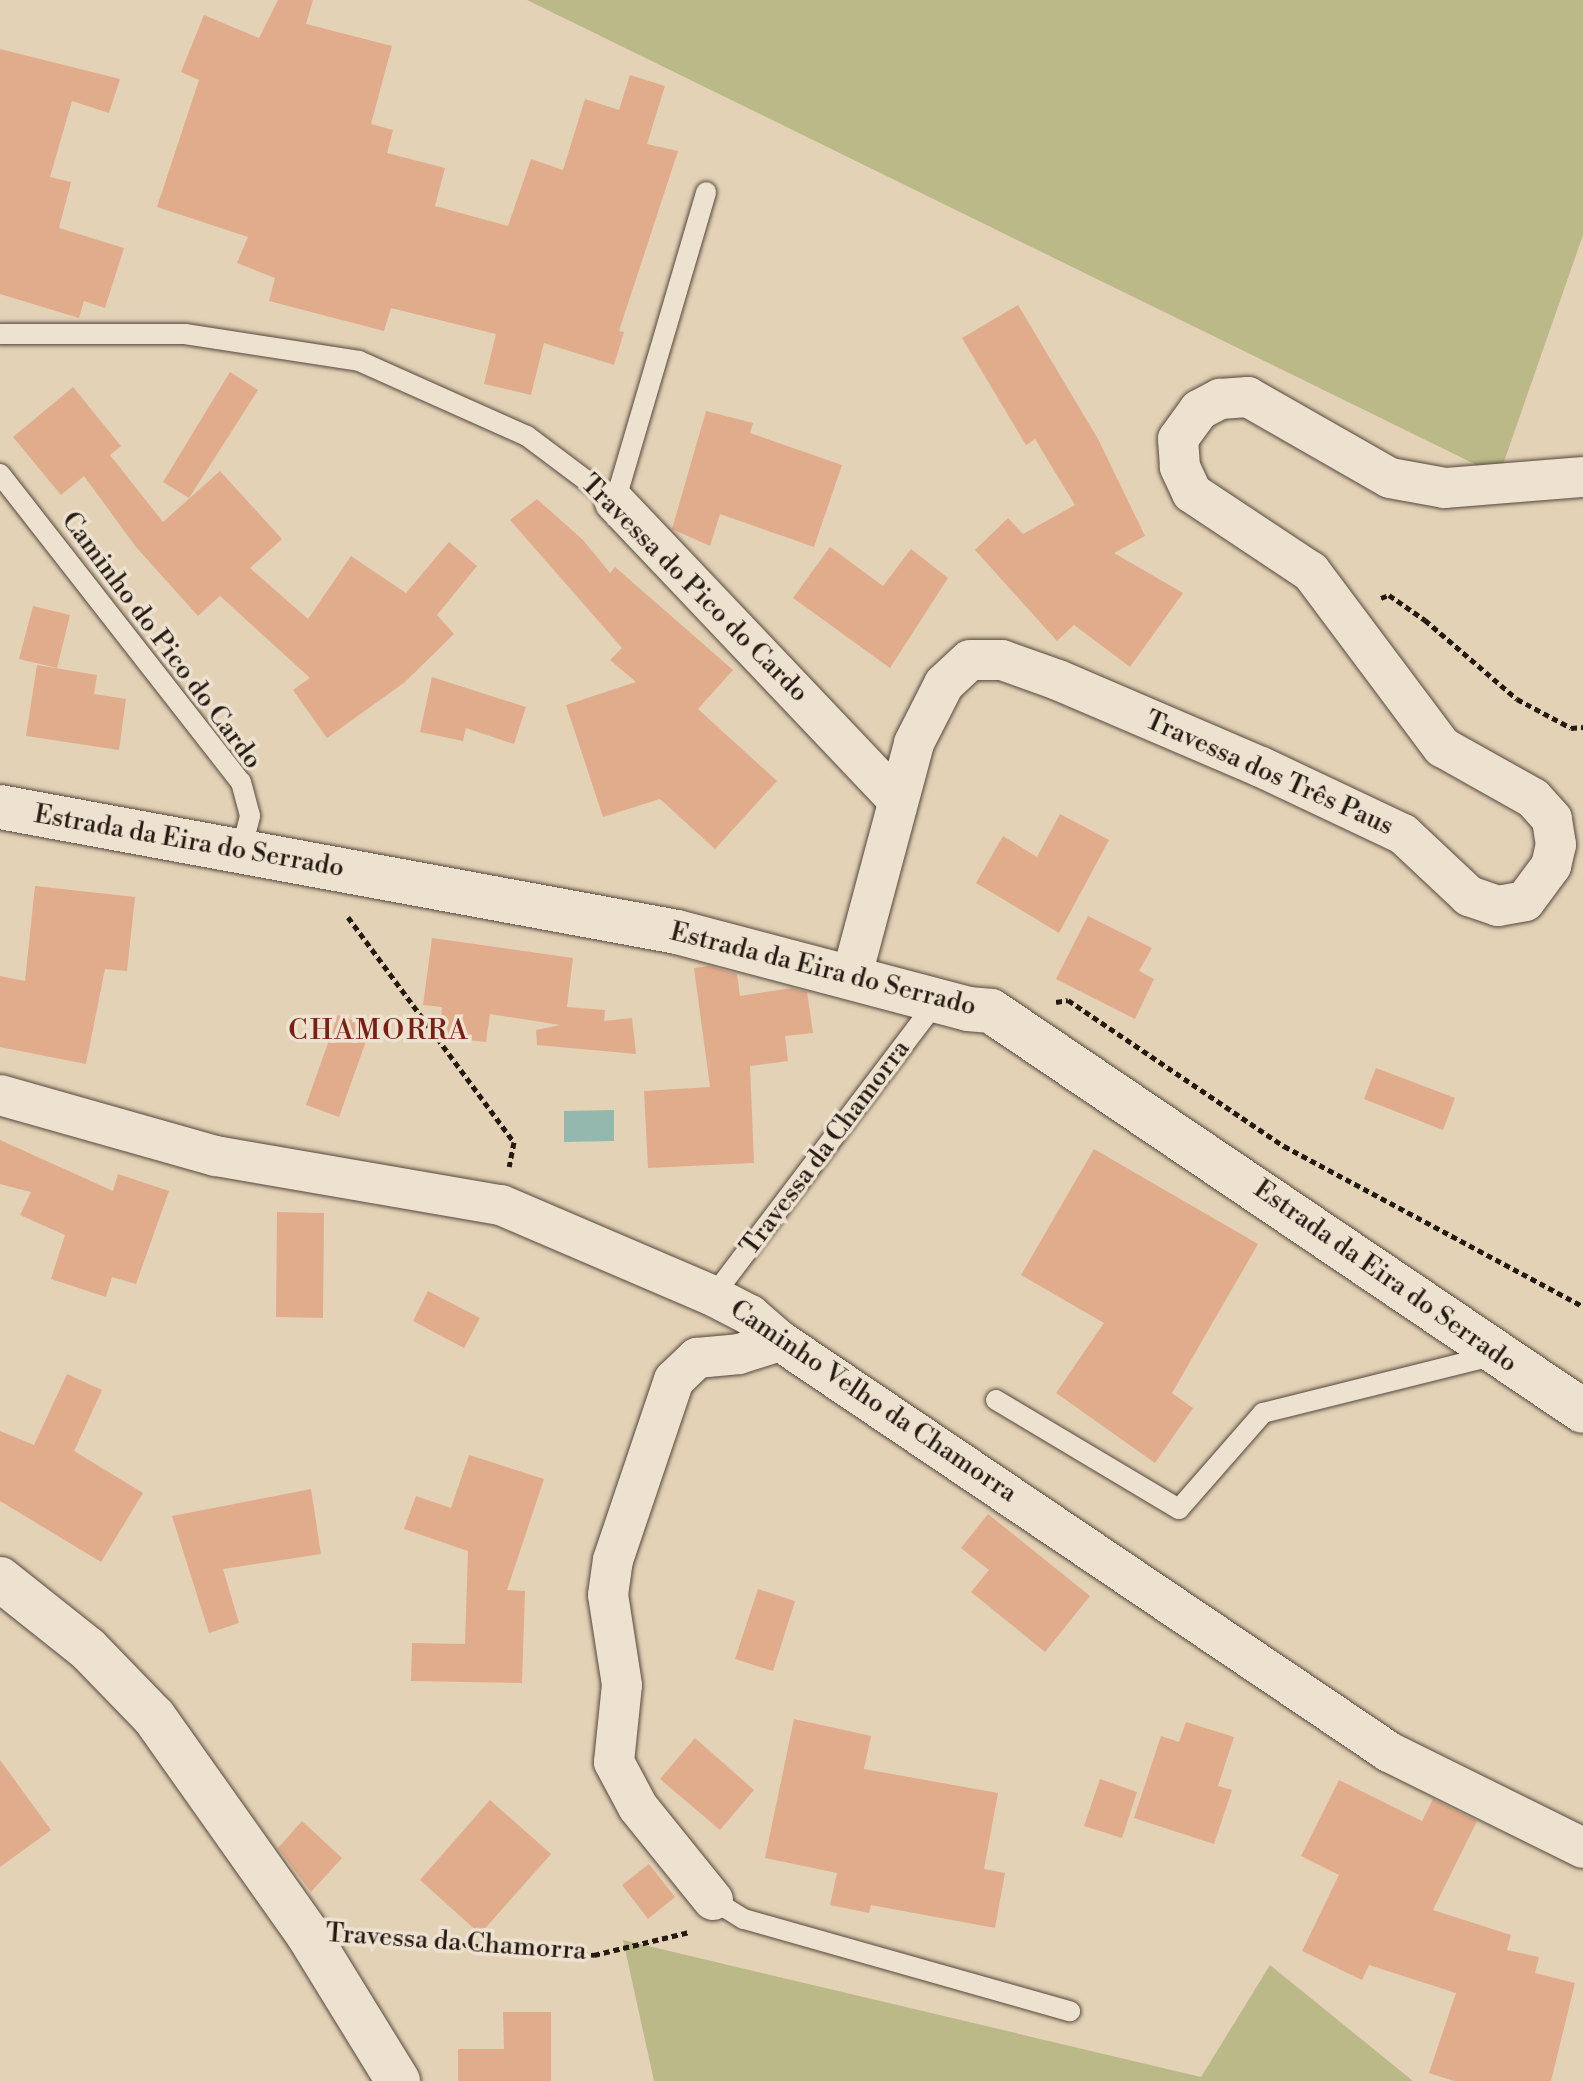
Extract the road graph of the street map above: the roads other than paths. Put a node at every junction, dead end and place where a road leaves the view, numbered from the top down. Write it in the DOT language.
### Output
graph roads {
  1 [pos="706,192"];
  2 [pos="0,334"];
  3 [pos="0,474"];
  4 [pos="1583,477"];
  5 [pos="615,502"];
  6 [pos="897,799"];
  7 [pos="0,807"];
  8 [pos="241,851"];
  9 [pos="852,975"];
  10 [pos="938,1000"];
  11 [pos="0,1095"];
  12 [pos="713,1296"];
  13 [pos="780,1341"];
  14 [pos="1497,1355"];
  15 [pos="996,1400"];
  16 [pos="1583,1411"];
  17 [pos="0,1579"];
  18 [pos="1583,1848"];
  19 [pos="729,1909"];
  20 [pos="1070,2011"];
  21 [pos="398,2081"];
  1 -- 5 [label="lane"];
  2 -- 5 [label="lane, Travessa do Pico do Cardo"];
  3 -- 8 [label="lane, Caminho do Pico do Cardo"];
  4 -- 6 [label="street, Travessa dos Três Paus"];
  5 -- 6 [label="street, Travessa do Pico do Cardo"];
  6 -- 9 [label="street, Travessa dos Três Paus"];
  7 -- 8 [label="main road, Estrada da Eira do Serrado"];
  8 -- 9 [label="main road, Estrada da Eira do Serrado"];
  9 -- 10 [label="main road, Estrada da Eira do Serrado"];
  10 -- 12 [label="lane, Travessa da Chamorra"];
  10 -- 14 [label="main road, Estrada da Eira do Serrado"];
  11 -- 12 [label="street, Caminho Velho da Chamorra"];
  12 -- 13 [label="street, Caminho Velho da Chamorra"];
  13 -- 18 [label="street, Caminho Velho da Chamorra"];
  13 -- 19 [label="street"];
  14 -- 15 [label="lane"];
  14 -- 16 [label="main road, Estrada da Eira do Serrado"];
  17 -- 21 [label="main road"];
  19 -- 20 [label="lane"];
}
